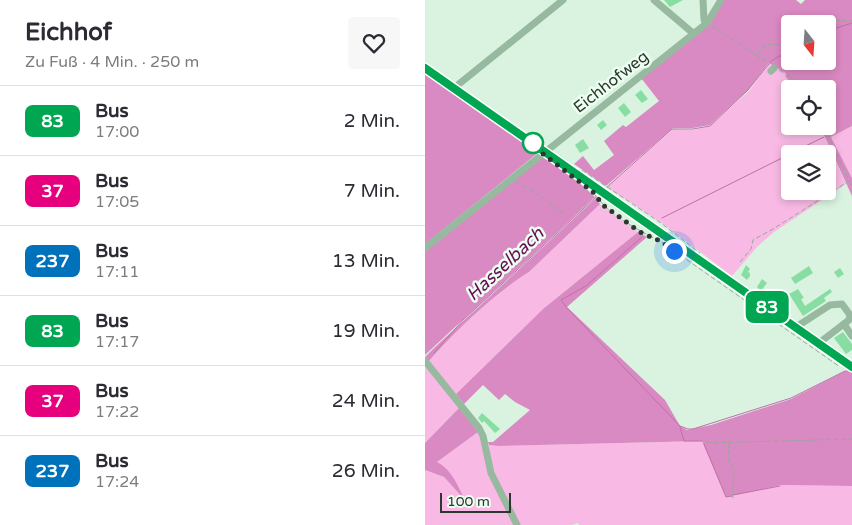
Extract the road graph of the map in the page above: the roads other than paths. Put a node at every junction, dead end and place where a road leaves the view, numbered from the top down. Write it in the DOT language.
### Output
graph roads {
  1 [pos="563,0"];
  2 [pos="654,0"];
  3 [pos="703,0"];
  4 [pos="721,0"];
  5 [pos="707,23"];
  6 [pos="694,34"];
  7 [pos="425,68"];
  8 [pos="454,88"];
  9 [pos="545,152"];
  10 [pos="425,248"];
  11 [pos="844,324"];
  12 [pos="796,327"];
  13 [pos="852,336"];
  14 [pos="819,343"];
  15 [pos="425,361"];
  16 [pos="848,367"];
  17 [pos="517,525"];
  1 -- 8 [label="street"];
  2 -- 6 [label="street"];
  3 -- 5 [label="street"];
  4 -- 5 [label="street, Eichhofweg"];
  5 -- 6 [label="street, Eichhofweg"];
  6 -- 9 [label="street, Eichhofweg"];
  7 -- 8 [label="street"];
  8 -- 9 [label="street"];
  9 -- 10 [label="street, Eichhofweg"];
  9 -- 12 [label="street"];
  11 -- 12 [label="street"];
  11 -- 13 [label="street"];
  11 -- 14 [label="street"];
  12 -- 14 [label="street"];
  14 -- 16 [label="street"];
  15 -- 17 [label="street"];
}
